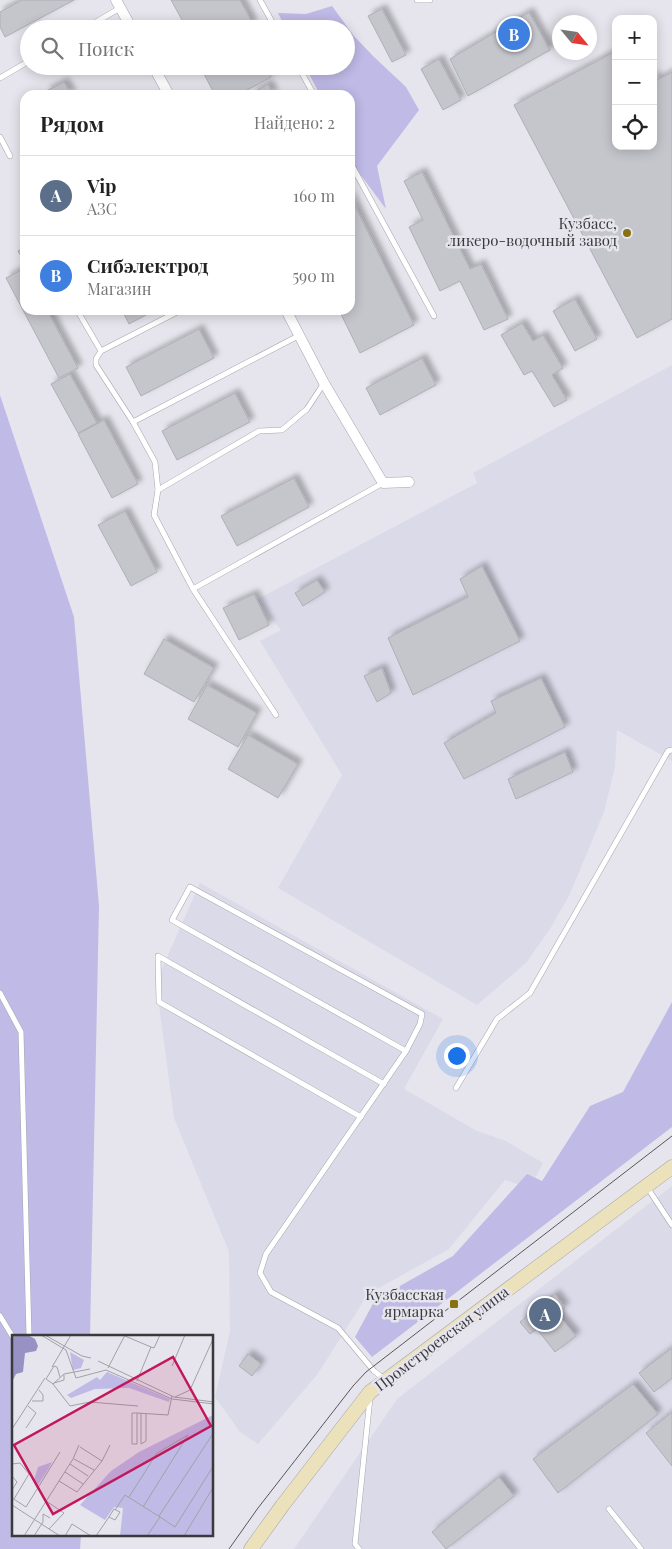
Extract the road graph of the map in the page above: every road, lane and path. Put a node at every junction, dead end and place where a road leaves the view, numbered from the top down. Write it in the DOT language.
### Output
graph roads {
  1 [pos="260,0"];
  2 [pos="417,0"];
  3 [pos="430,0"];
  4 [pos="118,4"];
  5 [pos="96,20"];
  6 [pos="127,20"];
  7 [pos="271,20"];
  8 [pos="20,66"];
  9 [pos="158,75"];
  10 [pos="303,75"];
  11 [pos="0,78"];
  12 [pos="166,90"];
  13 [pos="311,90"];
  14 [pos="0,137"];
  15 [pos="10,156"];
  16 [pos="355,171"];
  17 [pos="80,315"];
  18 [pos="171,315"];
  19 [pos="289,315"];
  20 [pos="434,316"];
  21 [pos="300,335"];
  22 [pos="101,351"];
  23 [pos="324,383"];
  24 [pos="133,422"];
  25 [pos="409,482"];
  26 [pos="383,483"];
  27 [pos="158,490"];
  28 [pos="193,589"];
  29 [pos="276,715"];
  30 [pos="672,750"];
  31 [pos="0,993"];
  32 [pos="406,1051"];
  33 [pos="384,1084"];
  34 [pos="456,1088"];
  35 [pos="361,1117"];
  36 [pos="672,1167"];
  37 [pos="646,1187"];
  38 [pos="672,1225"];
  39 [pos="0,1316"];
  40 [pos="30,1335"];
  41 [pos="12,1336"];
  42 [pos="386,1380"];
  43 [pos="370,1392"];
  44 [pos="609,1509"];
  45 [pos="251,1549"];
  46 [pos="359,1549"];
  47 [pos="641,1549"];
  1 -- 7 [label="lane"];
  2 -- 3 [label="lane"];
  4 -- 5 [label="lane"];
  4 -- 6 [label="street"];
  8 -- 11 [label="lane"];
  9 -- 12 [label="street"];
  10 -- 13 [label="lane"];
  14 -- 15 [label="lane"];
  16 -- 20 [label="lane"];
  17 -- 22 [label="lane"];
  18 -- 22 [label="lane"];
  19 -- 21 [label="street"];
  21 -- 23 [label="street"];
  21 -- 24 [label="lane"];
  22 -- 24 [label="lane"];
  23 -- 26 [label="street"];
  23 -- 27 [label="lane"];
  24 -- 27 [label="lane"];
  25 -- 26 [label="street"];
  26 -- 28 [label="lane"];
  27 -- 28 [label="lane"];
  28 -- 29 [label="lane"];
  30 -- 34 [label="lane"];
  31 -- 40 [label="lane"];
  32 -- 32 [label="lane"];
  32 -- 33 [label="lane"];
  33 -- 35 [label="lane"];
  33 -- 35 [label="lane"];
  35 -- 42 [label="lane"];
  36 -- 37 [label="street, Промстроевская улица"];
  37 -- 38 [label="lane"];
  37 -- 42 [label="street, Промстроевская улица"];
  39 -- 41 [label="lane"];
  42 -- 43 [label="street, Промстроевская улица"];
  43 -- 45 [label="street, Промстроевская улица"];
  43 -- 46 [label="lane"];
  44 -- 47 [label="lane"];
}
